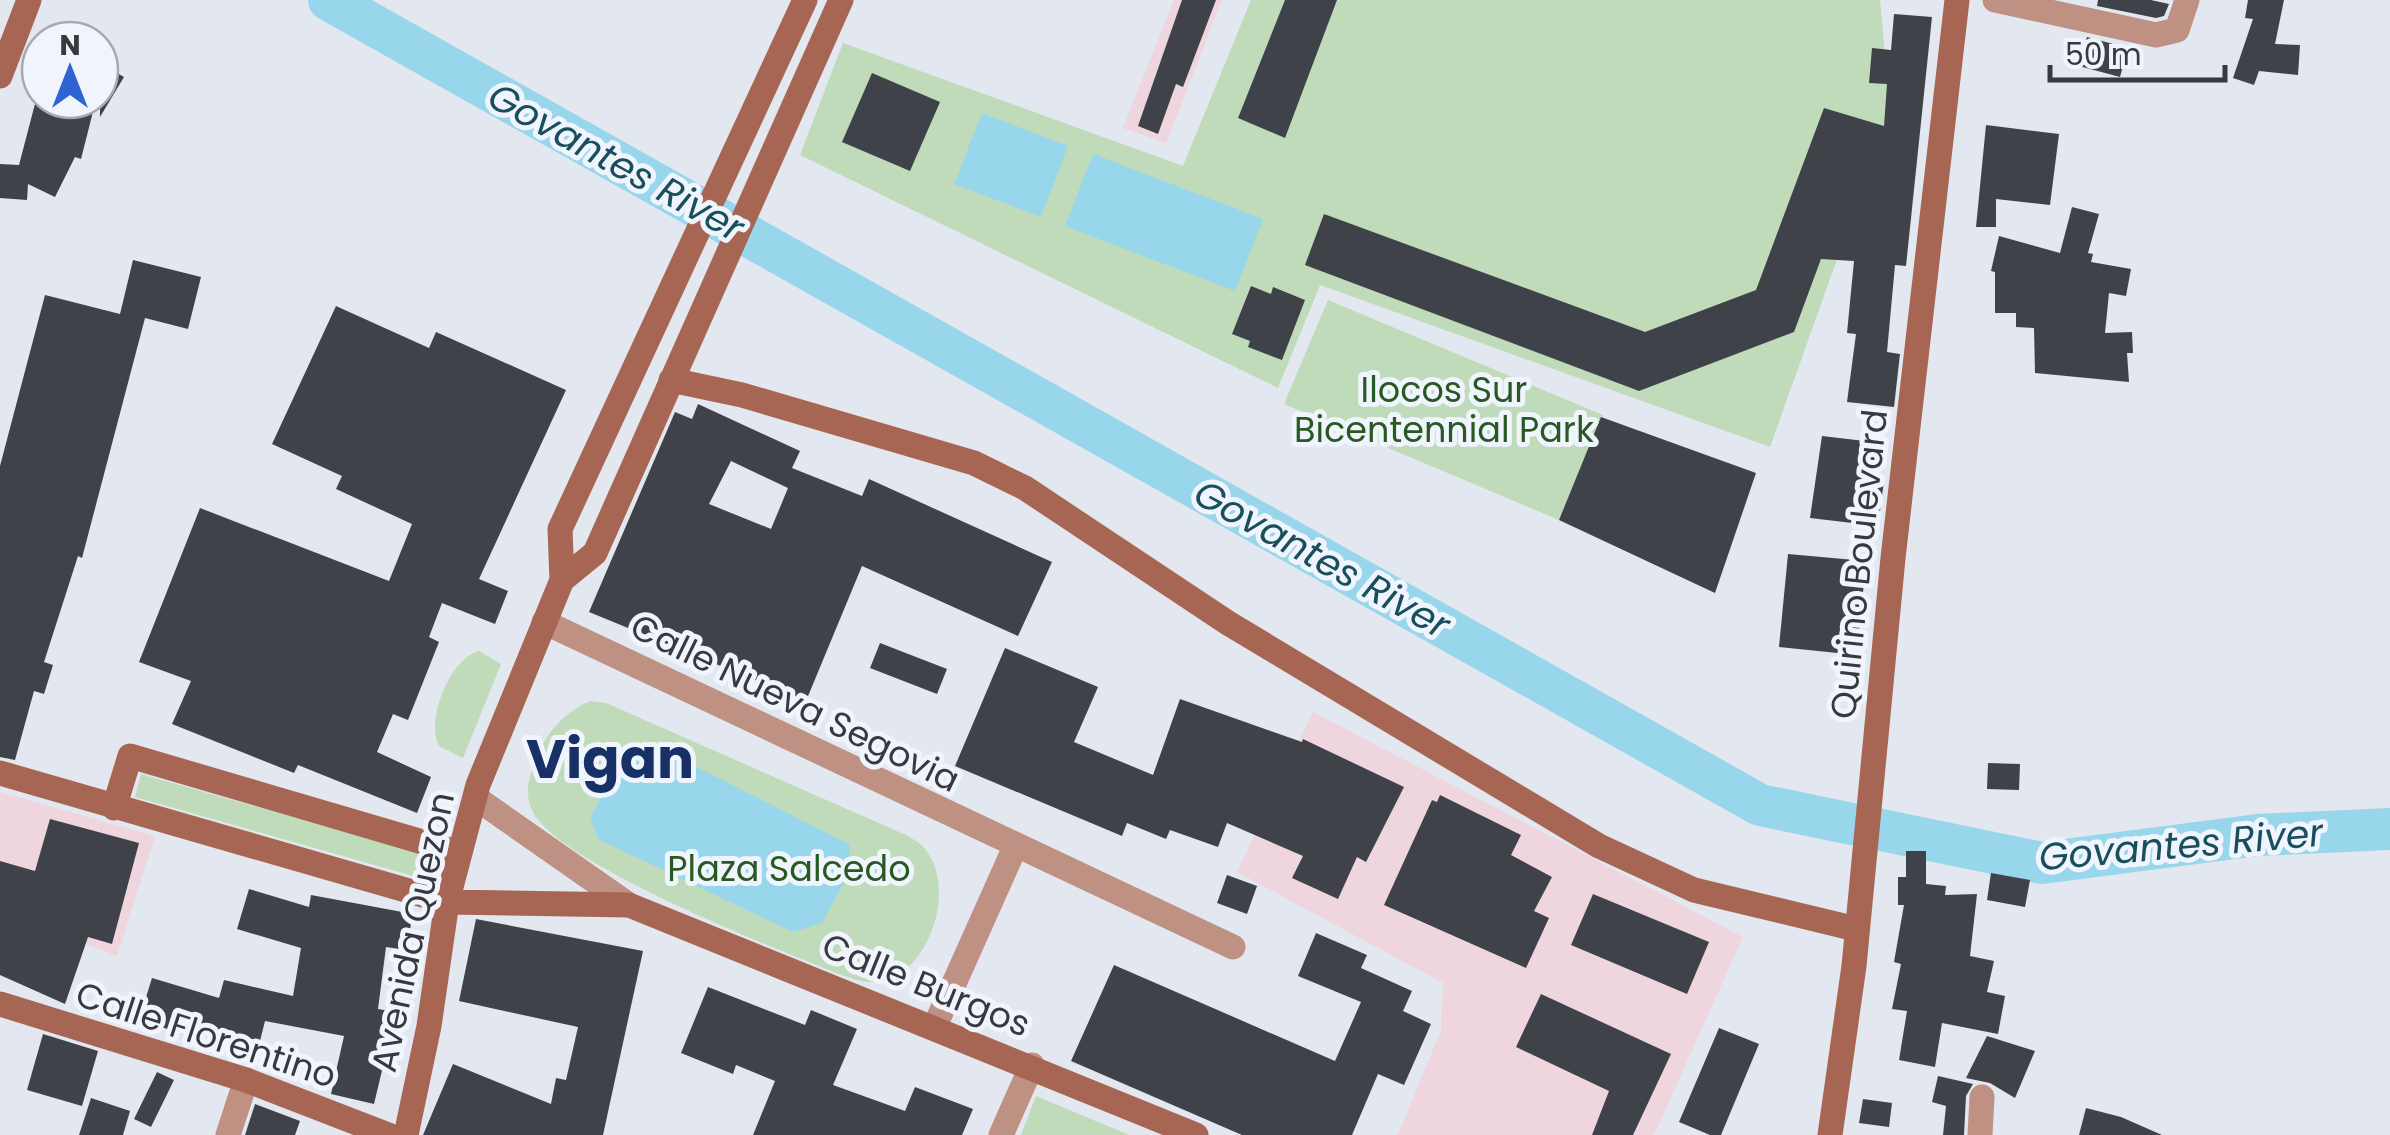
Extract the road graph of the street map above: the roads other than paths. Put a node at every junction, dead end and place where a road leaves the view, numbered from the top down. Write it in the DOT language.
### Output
graph roads {
  1 [pos="29,0"];
  2 [pos="805,0"];
  3 [pos="841,0"];
  4 [pos="1957,0"];
  5 [pos="1996,0"];
  6 [pos="2186,0"];
  7 [pos="0,76"];
  8 [pos="746,128"];
  9 [pos="776,143"];
  10 [pos="679,274"];
  11 [pos="710,289"];
  12 [pos="671,380"];
  13 [pos="562,580"];
  14 [pos="544,622"];
  15 [pos="0,773"];
  16 [pos="476,798"];
  17 [pos="114,808"];
  18 [pos="1015,847"];
  19 [pos="460,853"];
  20 [pos="448,902"];
  21 [pos="629,905"];
  22 [pos="1856,928"];
  23 [pos="1233,946"];
  24 [pos="0,1004"];
  25 [pos="936,1026"];
  26 [pos="1032,1065"];
  27 [pos="246,1080"];
  28 [pos="1982,1097"];
  29 [pos="1825,1129"];
  30 [pos="228,1135"];
  31 [pos="388,1135"];
  32 [pos="406,1135"];
  33 [pos="1001,1135"];
  34 [pos="1196,1135"];
  35 [pos="1980,1135"];
  1 -- 7 [label="main road"];
  2 -- 8 [label="main road, Avenida Quezon"];
  3 -- 9 [label="main road, Avenida Quezon"];
  4 -- 22 [label="main road, Quirino Boulevard"];
  5 -- 6 [label="street"];
  8 -- 9 [label="main road"];
  8 -- 10 [label="main road, Avenida Quezon"];
  9 -- 11 [label="main road, Avenida Quezon"];
  10 -- 11 [label="main road"];
  10 -- 13 [label="main road, Avenida Quezon"];
  11 -- 12 [label="main road, Avenida Quezon"];
  12 -- 13 [label="main road, Avenida Quezon"];
  12 -- 22 [label="main road"];
  13 -- 14 [label="main road, Avenida Quezon"];
  14 -- 16 [label="main road, Avenida Quezon"];
  14 -- 18 [label="street, Calle Nueva Segovia"];
  15 -- 17 [label="main road, Calle Burgos"];
  16 -- 19 [label="main road, Avenida Quezon"];
  16 -- 21 [label="street, Calle Burgos"];
  17 -- 19 [label="main road"];
  17 -- 20 [label="main road, Calle Burgos"];
  18 -- 23 [label="street, Calle Nueva Segovia"];
  18 -- 25 [label="street"];
  19 -- 20 [label="main road, Avenida Quezon"];
  20 -- 21 [label="main road, Calle Burgos"];
  20 -- 32 [label="main road, Avenida Quezon"];
  21 -- 25 [label="main road, Calle Burgos"];
  22 -- 29 [label="main road, Quirino Boulevard"];
  24 -- 27 [label="main road, Calle Florentino"];
  25 -- 26 [label="main road, Calle Burgos"];
  26 -- 33 [label="street"];
  26 -- 34 [label="main road, Calle Burgos"];
  27 -- 30 [label="street"];
  27 -- 31 [label="main road, Calle Florentino"];
  28 -- 35 [label="street"];
}
